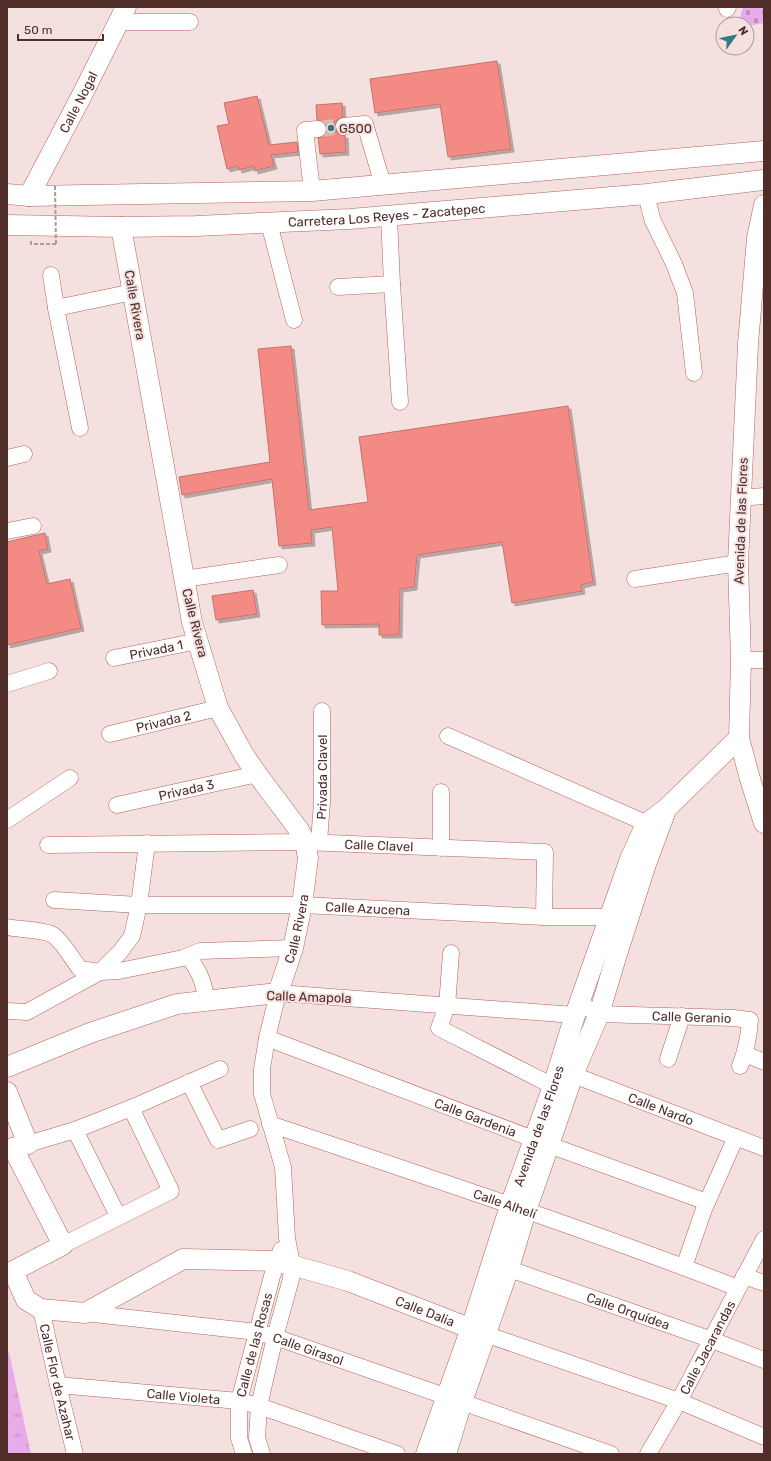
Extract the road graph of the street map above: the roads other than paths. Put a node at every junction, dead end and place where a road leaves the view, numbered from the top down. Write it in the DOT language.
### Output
graph roads {
  1 [pos="122,15"];
  2 [pos="190,22"];
  3 [pos="344,126"];
  4 [pos="318,129"];
  5 [pos="764,151"];
  6 [pos="764,180"];
  7 [pos="383,185"];
  8 [pos="312,191"];
  9 [pos="7,194"];
  10 [pos="647,194"];
  11 [pos="29,196"];
  12 [pos="764,205"];
  13 [pos="389,216"];
  14 [pos="269,223"];
  15 [pos="121,227"];
  16 [pos="8,229"];
  17 [pos="51,275"];
  18 [pos="392,284"];
  19 [pos="338,287"];
  20 [pos="133,292"];
  21 [pos="56,308"];
  22 [pos="294,320"];
  23 [pos="694,373"];
  24 [pos="400,402"];
  25 [pos="80,428"];
  26 [pos="24,454"];
  27 [pos="7,458"];
  28 [pos="764,496"];
  29 [pos="740,498"];
  30 [pos="33,526"];
  31 [pos="7,531"];
  32 [pos="738,563"];
  33 [pos="279,565"];
  34 [pos="184,579"];
  35 [pos="635,579"];
  36 [pos="198,641"];
  37 [pos="114,658"];
  38 [pos="741,660"];
  39 [pos="764,660"];
  40 [pos="49,671"];
  41 [pos="7,684"];
  42 [pos="218,708"];
  43 [pos="322,711"];
  44 [pos="110,734"];
  45 [pos="448,736"];
  46 [pos="739,738"];
  47 [pos="257,774"];
  48 [pos="70,778"];
  49 [pos="441,792"];
  50 [pos="117,805"];
  51 [pos="7,820"];
  52 [pos="764,823"];
  53 [pos="652,827"];
  54 [pos="312,842"];
  55 [pos="147,843"];
  56 [pos="48,845"];
  57 [pos="441,848"];
  58 [pos="54,900"];
  59 [pos="139,905"];
  60 [pos="302,905"];
  61 [pos="544,917"];
  62 [pos="610,917"];
  63 [pos="7,927"];
  64 [pos="293,948"];
  65 [pos="608,950"];
  66 [pos="451,953"];
  67 [pos="188,956"];
  68 [pos="100,972"];
  69 [pos="278,993"];
  70 [pos="207,1001"];
  71 [pos="447,1006"];
  72 [pos="577,1010"];
  73 [pos="7,1011"];
  74 [pos="599,1014"];
  75 [pos="682,1016"];
  76 [pos="267,1038"];
  77 [pos="668,1059"];
  78 [pos="764,1062"];
  79 [pos="7,1067"];
  80 [pos="220,1069"];
  81 [pos="561,1077"];
  82 [pos="189,1082"];
  83 [pos="7,1092"];
  84 [pos="131,1108"];
  85 [pos="270,1124"];
  86 [pos="250,1129"];
  87 [pos="75,1130"];
  88 [pos="736,1137"];
  89 [pos="541,1142"];
  90 [pos="16,1147"];
  91 [pos="764,1148"];
  92 [pos="707,1202"];
  93 [pos="518,1209"];
  94 [pos="118,1216"];
  95 [pos="764,1239"];
  96 [pos="63,1245"];
  97 [pos="284,1262"];
  98 [pos="500,1266"];
  99 [pos="684,1267"];
  100 [pos="9,1268"];
  101 [pos="741,1282"];
  102 [pos="764,1283"];
  103 [pos="41,1309"];
  104 [pos="85,1314"];
  105 [pos="478,1331"];
  106 [pos="258,1332"];
  107 [pos="275,1336"];
  108 [pos="712,1340"];
  109 [pos="764,1360"];
  110 [pos="58,1385"];
  111 [pos="454,1399"];
  112 [pos="239,1401"];
  113 [pos="679,1401"];
  114 [pos="259,1406"];
  115 [pos="764,1437"];
  116 [pos="75,1454"];
  117 [pos="244,1454"];
  118 [pos="262,1454"];
  119 [pos="397,1454"];
  120 [pos="426,1454"];
  121 [pos="446,1454"];
  122 [pos="611,1454"];
  123 [pos="648,1454"];
  1 -- 2 [label="street"];
  1 -- 11 [label="main road, Calle Nogal"];
  3 -- 7 [label="street"];
  4 -- 8 [label="street"];
  5 -- 7 [label="main road"];
  6 -- 10 [label="main road, Carretera Los Reyes - Zacatepec"];
  7 -- 8 [label="main road"];
  8 -- 11 [label="main road"];
  9 -- 11 [label="main road"];
  10 -- 13 [label="main road, Carretera Los Reyes - Zacatepec"];
  10 -- 23 [label="street"];
  12 -- 29 [label="main road, Avenida de las Flores"];
  13 -- 14 [label="main road, Carretera Los Reyes - Zacatepec"];
  13 -- 18 [label="street"];
  14 -- 15 [label="main road, Carretera Los Reyes - Zacatepec"];
  14 -- 22 [label="street"];
  15 -- 16 [label="main road, Carretera Los Reyes - Zacatepec"];
  15 -- 20 [label="main road, Calle Rivera"];
  17 -- 21 [label="street"];
  18 -- 19 [label="street"];
  18 -- 24 [label="street"];
  20 -- 21 [label="street"];
  20 -- 34 [label="main road, Calle Rivera"];
  21 -- 25 [label="street"];
  26 -- 27 [label="street"];
  28 -- 29 [label="street"];
  29 -- 32 [label="main road, Avenida de las Flores"];
  30 -- 31 [label="street"];
  32 -- 35 [label="street"];
  32 -- 38 [label="main road, Avenida de las Flores"];
  33 -- 34 [label="street"];
  34 -- 36 [label="main road, Calle Rivera"];
  36 -- 37 [label="street, Privada 1"];
  36 -- 42 [label="main road, Calle Rivera"];
  38 -- 39 [label="street"];
  38 -- 46 [label="main road, Avenida de las Flores"];
  40 -- 41 [label="street"];
  42 -- 44 [label="street, Privada 2"];
  42 -- 47 [label="main road, Calle Rivera"];
  43 -- 54 [label="street, Privada Clavel"];
  45 -- 53 [label="street"];
  46 -- 52 [label="main road"];
  46 -- 53 [label="main road, Avenida de las Flores"];
  47 -- 50 [label="street, Privada 3"];
  47 -- 54 [label="main road, Calle Rivera"];
  48 -- 51 [label="street"];
  49 -- 57 [label="street"];
  53 -- 62 [label="main road, Avenida de las Flores"];
  53 -- 65 [label="main road, Avenida de las Flores"];
  54 -- 55 [label="street, Calle Clavel"];
  54 -- 57 [label="street, Calle Clavel"];
  54 -- 60 [label="main road, Calle Rivera"];
  55 -- 56 [label="street, Calle Clavel"];
  55 -- 59 [label="street"];
  57 -- 61 [label="street, Calle Clavel"];
  58 -- 59 [label="street, Calle Azucena"];
  59 -- 60 [label="street, Calle Azucena"];
  59 -- 68 [label="street"];
  60 -- 61 [label="street, Calle Azucena"];
  60 -- 64 [label="main road, Calle Rivera"];
  61 -- 62 [label="street, Calle Azucena"];
  62 -- 65 [label="main road, Avenida de las Flores"];
  63 -- 68 [label="street"];
  64 -- 67 [label="street"];
  64 -- 69 [label="main road, Calle Rivera"];
  65 -- 72 [label="main road, Avenida de las Flores"];
  65 -- 74 [label="main road, Avenida de las Flores"];
  66 -- 71 [label="street"];
  67 -- 68 [label="street"];
  67 -- 70 [label="street"];
  68 -- 73 [label="street"];
  69 -- 70 [label="main road, Calle Amapola"];
  69 -- 71 [label="street, Calle Amapola"];
  69 -- 76 [label="street, Calle de las Rosas"];
  70 -- 79 [label="main road, Calle Amapola"];
  71 -- 72 [label="street, Calle Amapola"];
  71 -- 81 [label="street, Calle Nardo"];
  72 -- 74 [label="street"];
  72 -- 81 [label="main road, Avenida de las Flores"];
  74 -- 75 [label="street, Calle Geranio"];
  74 -- 81 [label="main road, Avenida de las Flores"];
  75 -- 77 [label="street"];
  75 -- 78 [label="street, Calle Geranio"];
  76 -- 85 [label="street, Calle de las Rosas"];
  76 -- 89 [label="street, Calle Gardenia"];
  80 -- 82 [label="street"];
  81 -- 88 [label="street, Calle Nardo"];
  81 -- 89 [label="main road, Avenida de las Flores"];
  82 -- 84 [label="street"];
  82 -- 86 [label="street"];
  83 -- 90 [label="main road"];
  84 -- 87 [label="street"];
  84 -- 94 [label="street"];
  85 -- 93 [label="street, Calle Alhelí"];
  85 -- 97 [label="street, Calle de las Rosas"];
  87 -- 90 [label="street"];
  87 -- 94 [label="street"];
  88 -- 91 [label="street, Calle Nardo"];
  88 -- 92 [label="street"];
  89 -- 92 [label="street, Calle Gardenia"];
  89 -- 93 [label="main road, Avenida de las Flores"];
  90 -- 96 [label="main road"];
  92 -- 99 [label="street"];
  93 -- 98 [label="main road, Avenida de las Flores"];
  93 -- 99 [label="street, Calle Alhelí"];
  94 -- 96 [label="street"];
  95 -- 101 [label="street, Calle Jacarandas"];
  96 -- 100 [label="main road"];
  97 -- 104 [label="main road, Calle Dalia"];
  97 -- 105 [label="main road, Calle Dalia"];
  97 -- 106 [label="street, Calle de las Rosas"];
  97 -- 107 [label="street, Calle de las Rosas"];
  98 -- 105 [label="main road, Avenida de las Flores"];
  98 -- 108 [label="street, Calle Orquídea"];
  99 -- 101 [label="street, Calle Alhelí"];
  100 -- 103 [label="main road, Calle Girasol"];
  101 -- 102 [label="street, Calle Alhelí"];
  101 -- 108 [label="street, Calle Jacarandas"];
  103 -- 104 [label="main road, Calle Girasol"];
  103 -- 110 [label="street, Calle Flor de Azahar"];
  104 -- 106 [label="street, Calle Girasol"];
  105 -- 111 [label="main road, Avenida de las Flores"];
  105 -- 113 [label="street, Calle Dalia"];
  106 -- 107 [label="street, Calle Girasol"];
  106 -- 112 [label="street, Calle de las Rosas"];
  107 -- 111 [label="street, Calle Girasol"];
  107 -- 114 [label="street, Calle de las Rosas"];
  108 -- 109 [label="street, Calle Orquídea"];
  108 -- 113 [label="street, Calle Jacarandas"];
  110 -- 112 [label="street, Calle Violeta"];
  110 -- 116 [label="street, Calle Flor de Azahar"];
  111 -- 120 [label="main road, Avenida de las Flores"];
  111 -- 121 [label="main road, Avenida de las Flores"];
  111 -- 122 [label="street, Calle Girasol"];
  112 -- 114 [label="street, Calle Violeta"];
  112 -- 117 [label="street, Calle de las Rosas"];
  113 -- 115 [label="street, Calle Dalia"];
  113 -- 123 [label="street, Calle Jacarandas"];
  114 -- 118 [label="street, Calle de las Rosas"];
  114 -- 119 [label="street, Calle Violeta"];
}
